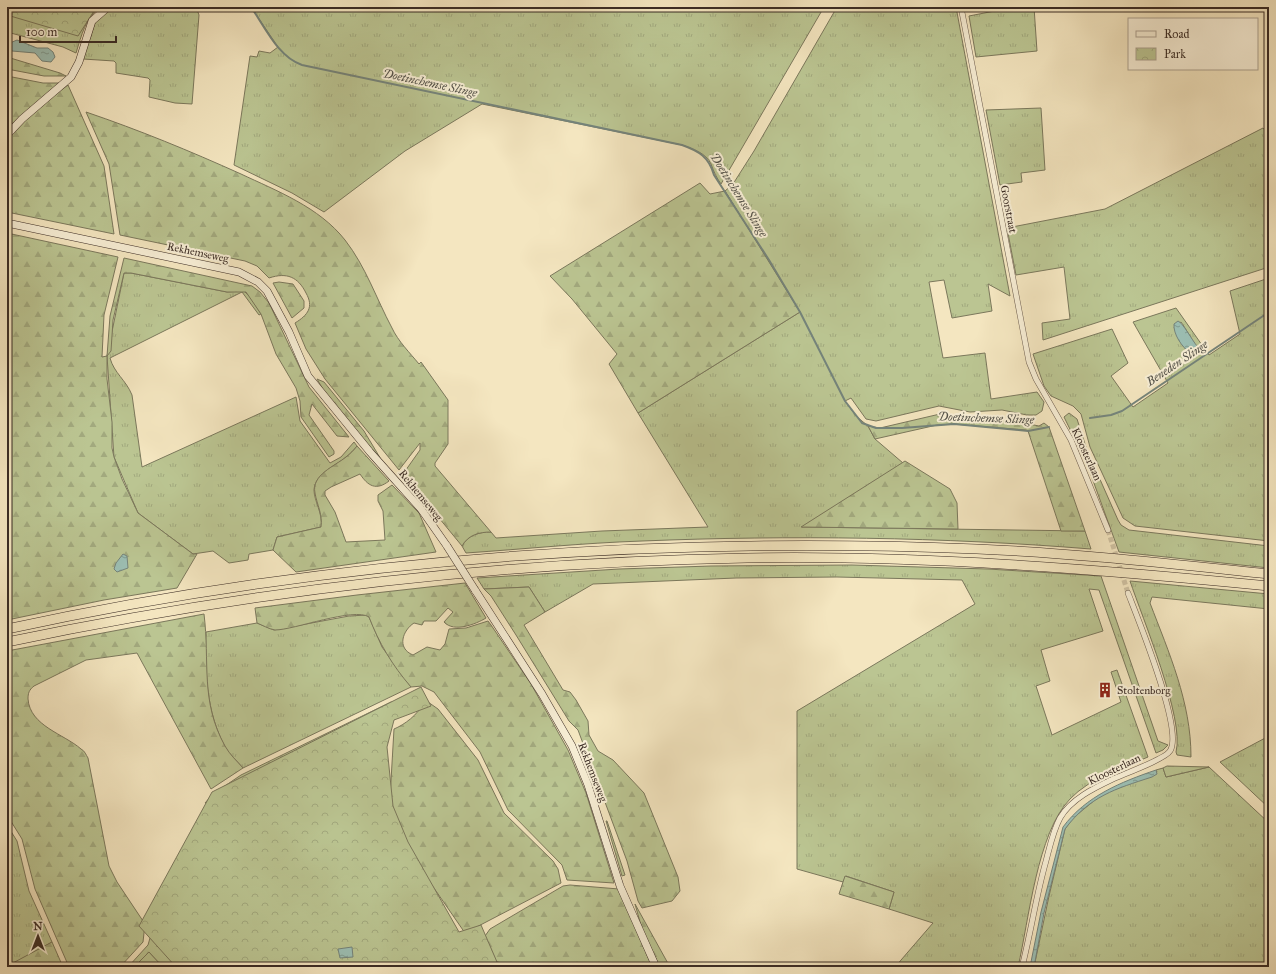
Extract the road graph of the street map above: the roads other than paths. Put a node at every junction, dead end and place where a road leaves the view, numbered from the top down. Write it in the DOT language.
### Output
graph roads {
  1 [pos="108,7"];
  2 [pos="961,7"];
  3 [pos="7,135"];
  4 [pos="7,223"];
  5 [pos="1055,409"];
  6 [pos="1108,530"];
  7 [pos="1269,574"];
  8 [pos="1269,586"];
  9 [pos="1128,593"];
  10 [pos="7,630"];
  11 [pos="7,642"];
  12 [pos="656,967"];
  13 [pos="1022,967"];
  1 -- 3 [label="street"];
  2 -- 5 [label="street, Goorstraat"];
  4 -- 12 [label="street, Rekhemseweg, bridge"];
  5 -- 6 [label="street, Kloosterlaan"];
  7 -- 10 [label="highway"];
  8 -- 11 [label="highway"];
  9 -- 13 [label="street, Kloosterlaan"];
}
